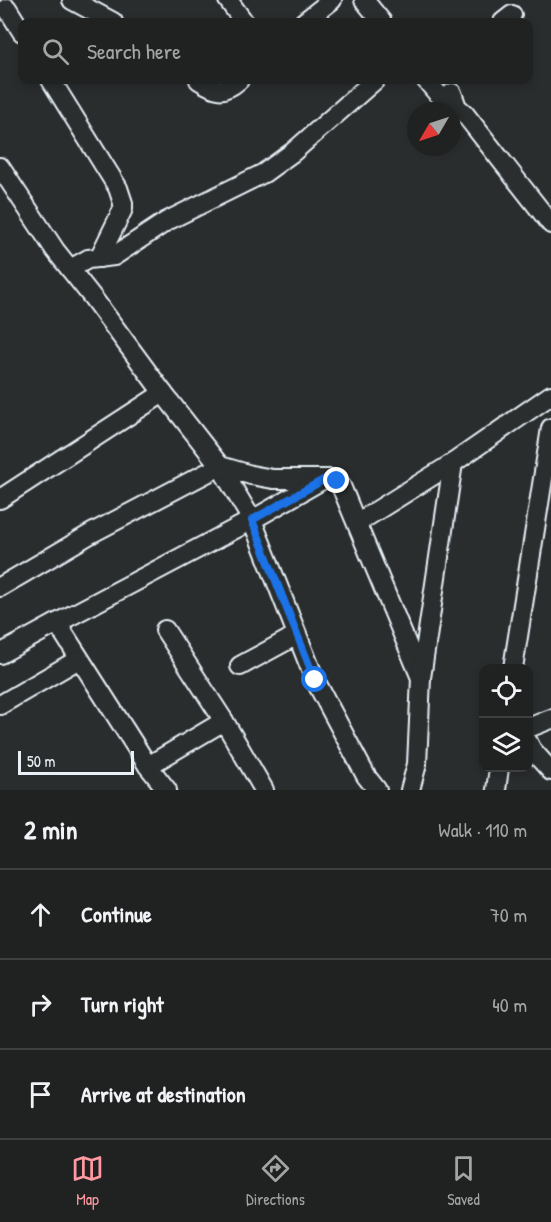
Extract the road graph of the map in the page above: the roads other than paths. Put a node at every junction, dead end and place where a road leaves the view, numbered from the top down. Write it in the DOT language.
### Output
graph roads {
  1 [pos="72,0"];
  2 [pos="228,0"];
  3 [pos="332,0"];
  4 [pos="364,0"];
  5 [pos="10,6"];
  6 [pos="106,18"];
  7 [pos="241,18"];
  8 [pos="309,18"];
  9 [pos="379,18"];
  10 [pos="18,23"];
  11 [pos="53,84"];
  12 [pos="206,84"];
  13 [pos="234,84"];
  14 [pos="370,84"];
  15 [pos="429,84"];
  16 [pos="456,86"];
  17 [pos="0,166"];
  18 [pos="551,224"];
  19 [pos="99,258"];
  20 [pos="70,269"];
  21 [pos="163,393"];
  22 [pos="551,395"];
  23 [pos="551,428"];
  24 [pos="453,463"];
  25 [pos="220,466"];
  26 [pos="325,479"];
  27 [pos="0,498"];
  28 [pos="252,520"];
  29 [pos="357,523"];
  30 [pos="0,587"];
  31 [pos="57,623"];
  32 [pos="165,630"];
  33 [pos="297,635"];
  34 [pos="0,654"];
  35 [pos="79,659"];
  36 [pos="514,664"];
  37 [pos="240,666"];
  38 [pos="421,678"];
  39 [pos="0,705"];
  40 [pos="551,719"];
  41 [pos="224,721"];
  42 [pos="533,726"];
  43 [pos="533,751"];
  44 [pos="148,766"];
  45 [pos="551,771"];
  46 [pos="498,772"];
  47 [pos="167,790"];
  48 [pos="264,790"];
  49 [pos="376,790"];
  50 [pos="410,790"];
  51 [pos="496,790"];
  1 -- 6 [label="street"];
  2 -- 7 [label="street"];
  3 -- 8 [label="street"];
  4 -- 9 [label="street"];
  5 -- 10 [label="street"];
  11 -- 19 [label="street"];
  12 -- 13 [label="street"];
  14 -- 19 [label="street"];
  15 -- 16 [label="street"];
  16 -- 18 [label="street"];
  17 -- 20 [label="street"];
  19 -- 20 [label="street"];
  20 -- 21 [label="street"];
  21 -- 25 [label="street"];
  21 -- 27 [label="street"];
  22 -- 24 [label="street"];
  23 -- 36 [label="street"];
  24 -- 29 [label="street"];
  24 -- 38 [label="street"];
  25 -- 26 [label="street"];
  25 -- 28 [label="street"];
  25 -- 30 [label="street"];
  26 -- 28 [label="street"];
  26 -- 29 [label="street"];
  28 -- 31 [label="street"];
  28 -- 33 [label="street"];
  29 -- 38 [label="street"];
  31 -- 34 [label="street"];
  31 -- 35 [label="street"];
  32 -- 41 [label="street"];
  33 -- 37 [label="street"];
  33 -- 49 [label="street"];
  35 -- 39 [label="street"];
  35 -- 44 [label="street"];
  38 -- 50 [label="street"];
  40 -- 42 [label="street"];
  41 -- 44 [label="street"];
  41 -- 48 [label="street"];
  43 -- 45 [label="street"];
  44 -- 47 [label="street"];
  46 -- 51 [label="street"];
}
